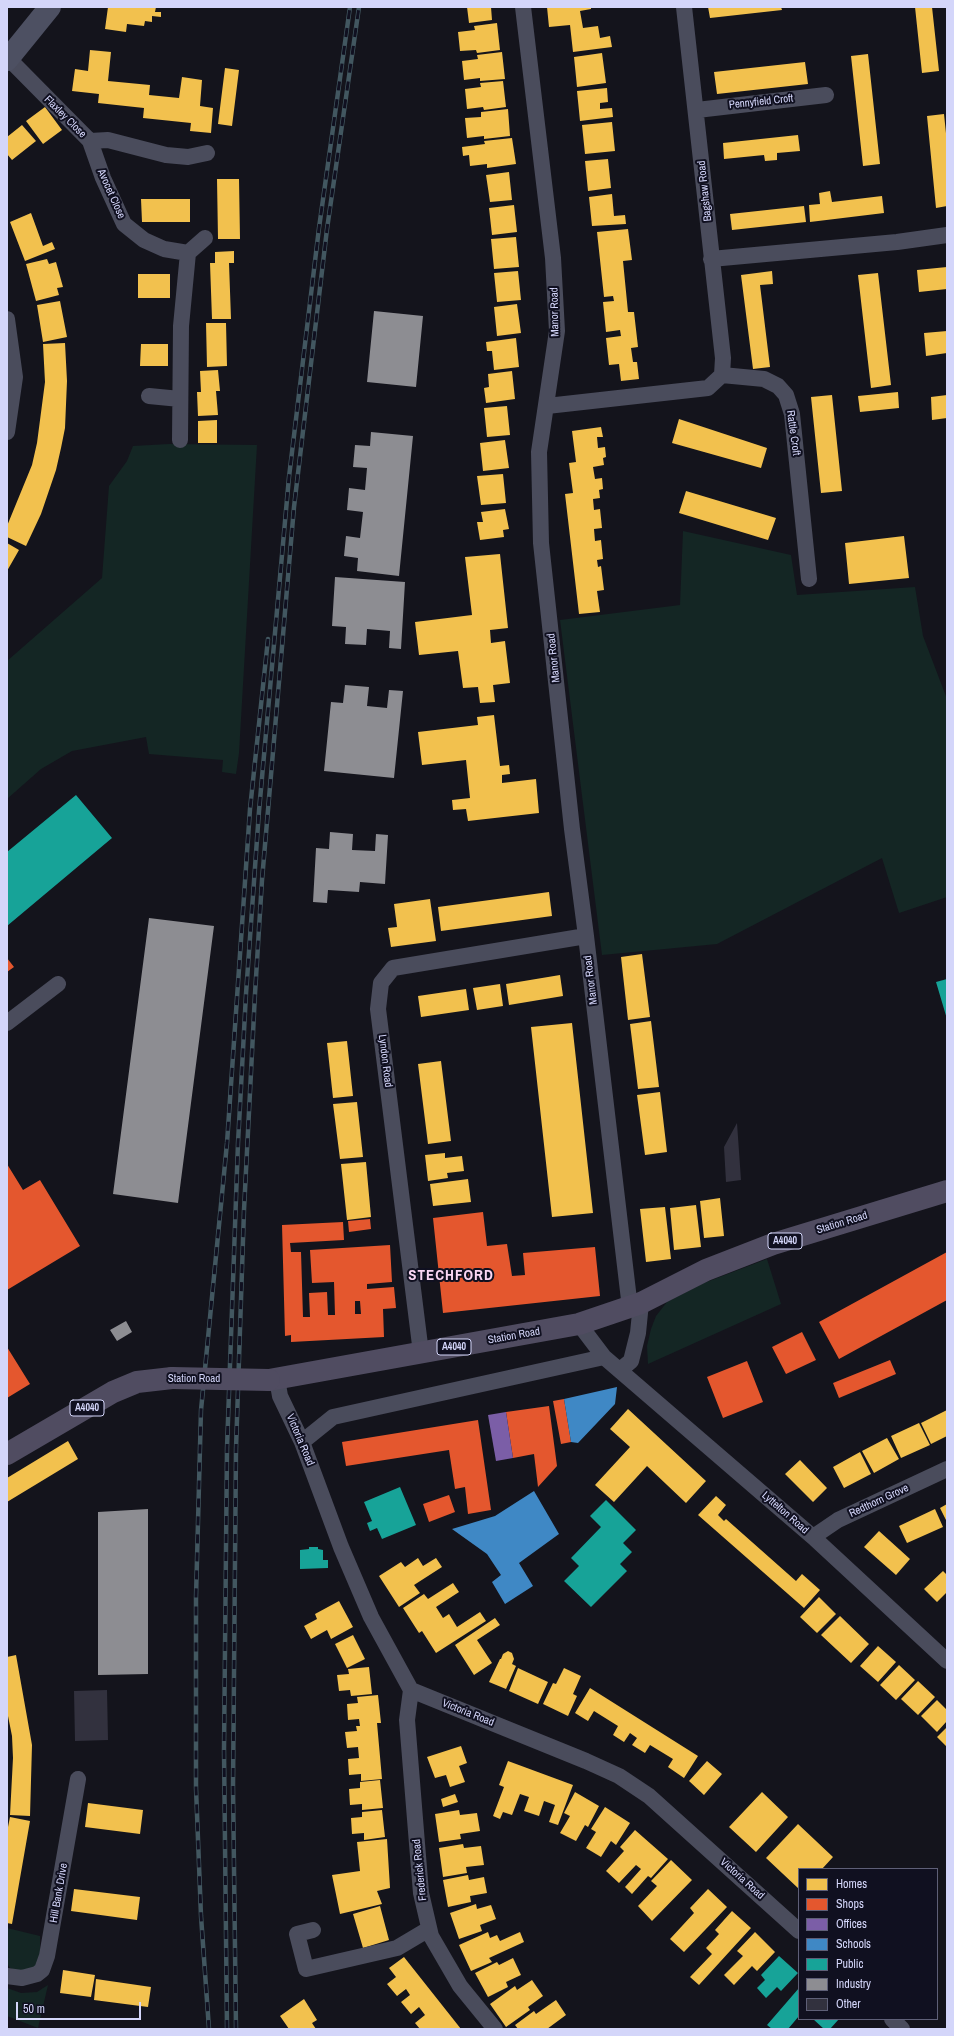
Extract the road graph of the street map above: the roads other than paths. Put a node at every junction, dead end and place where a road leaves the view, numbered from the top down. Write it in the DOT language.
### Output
graph roads {
  1 [pos="50,7"];
  2 [pos="523,7"];
  3 [pos="684,7"];
  4 [pos="8,59"];
  5 [pos="826,96"];
  6 [pos="697,110"];
  7 [pos="90,141"];
  8 [pos="207,152"];
  9 [pos="947,235"];
  10 [pos="205,238"];
  11 [pos="188,253"];
  12 [pos="712,260"];
  13 [pos="7,319"];
  14 [pos="722,375"];
  15 [pos="149,396"];
  16 [pos="180,399"];
  17 [pos="547,406"];
  18 [pos="7,432"];
  19 [pos="180,440"];
  20 [pos="809,579"];
  21 [pos="586,936"];
  22 [pos="58,984"];
  23 [pos="7,1023"];
  24 [pos="947,1191"];
  25 [pos="635,1306"];
  26 [pos="579,1324"];
  27 [pos="420,1353"];
  28 [pos="604,1357"];
  29 [pos="620,1370"];
  30 [pos="273,1379"];
  31 [pos="302,1442"];
  32 [pos="7,1454"];
  33 [pos="947,1469"];
  34 [pos="813,1537"];
  35 [pos="947,1660"];
  36 [pos="411,1690"];
  37 [pos="78,1779"];
  38 [pos="429,1929"];
  39 [pos="313,1930"];
  40 [pos="798,1930"];
  41 [pos="7,1976"];
  42 [pos="893,2020"];
  43 [pos="495,2029"];
  44 [pos="902,2029"];
  1 -- 4 [label="street"];
  2 -- 17 [label="street, Manor Road"];
  3 -- 6 [label="street, Bagshaw Road"];
  4 -- 7 [label="street, Flaxley Close"];
  5 -- 6 [label="street, Pennyfield Croft"];
  6 -- 12 [label="street, Bagshaw Road"];
  7 -- 8 [label="street, Flaxley Close"];
  7 -- 11 [label="street, Avocet Close"];
  9 -- 12 [label="street"];
  10 -- 11 [label="street"];
  11 -- 16 [label="street"];
  12 -- 14 [label="street, Bagshaw Road"];
  13 -- 18 [label="street"];
  14 -- 17 [label="street"];
  14 -- 20 [label="street, Rattle Croft"];
  15 -- 16 [label="street"];
  16 -- 19 [label="street"];
  17 -- 21 [label="street, Manor Road"];
  21 -- 25 [label="street, Manor Road"];
  21 -- 27 [label="street, Lyndon Road"];
  22 -- 23 [label="street"];
  24 -- 25 [label="main road, Station Road / A4040"];
  25 -- 26 [label="main road, Station Road / A4040"];
  25 -- 29 [label="street"];
  26 -- 27 [label="main road, Station Road / A4040"];
  26 -- 28 [label="street, Lyttelton Road"];
  27 -- 30 [label="main road, Station Road / A4040"];
  28 -- 29 [label="street, Lyttelton Road"];
  28 -- 31 [label="street"];
  29 -- 34 [label="street, Lyttelton Road"];
  30 -- 31 [label="street, Victoria Road"];
  30 -- 32 [label="main road, Station Road / A4040, bridge"];
  31 -- 36 [label="street, Victoria Road"];
  33 -- 34 [label="street, Redthorn Grove"];
  34 -- 35 [label="street, Lyttelton Road"];
  36 -- 38 [label="street, Frederick Road"];
  36 -- 40 [label="street, Victoria Road"];
  37 -- 41 [label="street, Hill Bank Drive"];
  38 -- 39 [label="street"];
  38 -- 43 [label="street, Frederick Road"];
  42 -- 44 [label="street"];
}
